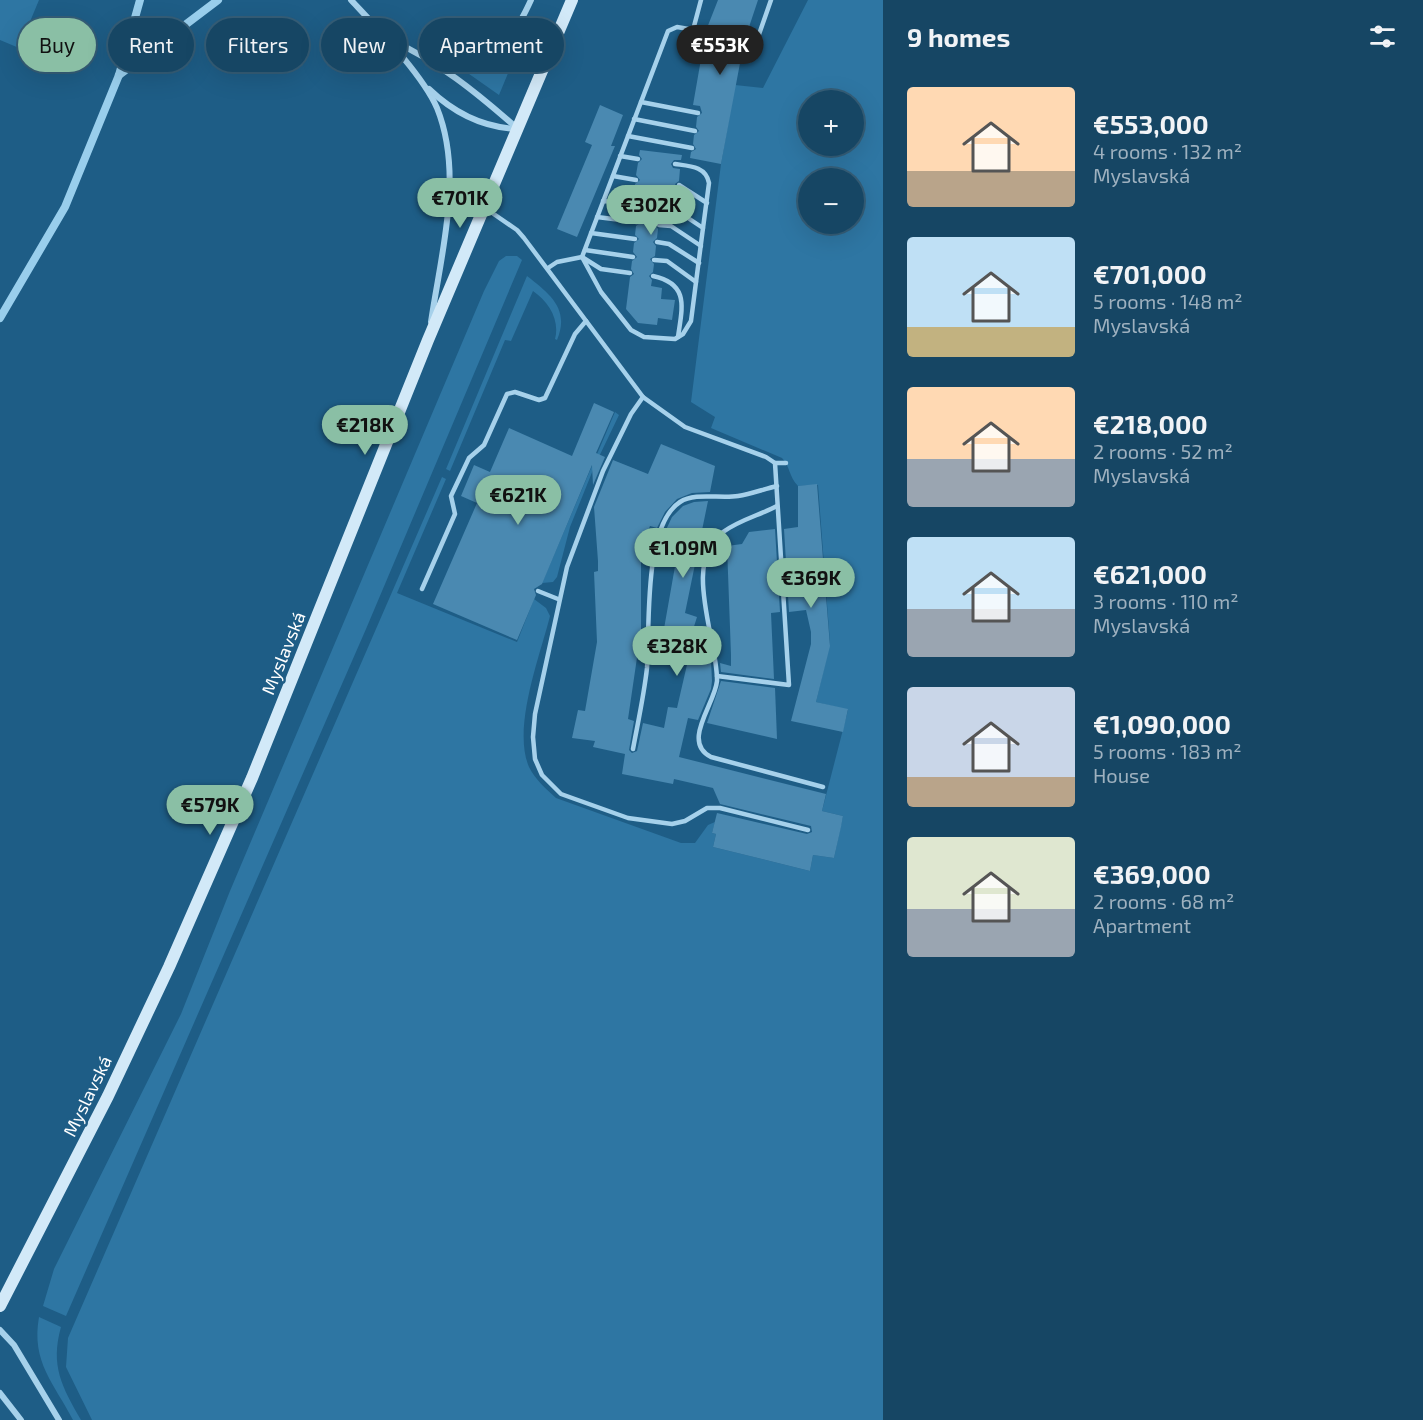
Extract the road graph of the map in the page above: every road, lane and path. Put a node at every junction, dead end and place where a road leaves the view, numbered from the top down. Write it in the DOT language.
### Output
graph roads {
  1 [pos="351,0"];
  2 [pos="531,0"];
  3 [pos="572,0"];
  4 [pos="701,0"];
  5 [pos="771,0"];
  6 [pos="368,18"];
  7 [pos="521,18"];
  8 [pos="693,30"];
  9 [pos="706,33"];
  10 [pos="750,60"];
  11 [pos="407,65"];
  12 [pos="448,72"];
  13 [pos="420,81"];
  14 [pos="641,102"];
  15 [pos="698,113"];
  16 [pos="634,119"];
  17 [pos="519,129"];
  18 [pos="695,131"];
  19 [pos="628,136"];
  20 [pos="692,148"];
  21 [pos="620,156"];
  22 [pos="639,159"];
  23 [pos="675,164"];
  24 [pos="612,176"];
  25 [pos="636,180"];
  26 [pos="679,185"];
  27 [pos="603,201"];
  28 [pos="707,203"];
  29 [pos="639,205"];
  30 [pos="661,207"];
  31 [pos="485,208"];
  32 [pos="597,217"];
  33 [pos="637,222"];
  34 [pos="659,225"];
  35 [pos="703,228"];
  36 [pos="591,233"];
  37 [pos="635,239"];
  38 [pos="657,242"];
  39 [pos="701,246"];
  40 [pos="585,250"];
  41 [pos="582,257"];
  42 [pos="633,257"];
  43 [pos="654,260"];
  44 [pos="699,263"];
  45 [pos="548,268"];
  46 [pos="630,273"];
  47 [pos="653,276"];
  48 [pos="696,282"];
  49 [pos="586,321"];
  50 [pos="678,338"];
  51 [pos="428,340"];
  52 [pos="644,397"];
  53 [pos="775,463"];
  54 [pos="786,463"];
  55 [pos="777,486"];
  56 [pos="777,506"];
  57 [pos="422,589"];
  58 [pos="538,591"];
  59 [pos="558,599"];
  60 [pos="717,676"];
  61 [pos="633,749"];
  62 [pos="823,787"];
  63 [pos="808,830"];
  64 [pos="0,1306"];
  65 [pos="0,1330"];
  66 [pos="0,1393"];
  67 [pos="21,1420"];
  68 [pos="59,1420"];
  1 -- 6 [label="street"];
  2 -- 7 [label="street"];
  3 -- 17 [label="street, Myslavská"];
  4 -- 8 [label="lane"];
  5 -- 10 [label="lane"];
  8 -- 9 [label="lane"];
  8 -- 14 [label="lane"];
  11 -- 13 [label="street"];
  12 -- 17 [label="street"];
  13 -- 17 [label="street"];
  13 -- 51 [label="street"];
  14 -- 15 [label="lane"];
  14 -- 16 [label="lane"];
  16 -- 18 [label="lane"];
  16 -- 19 [label="lane"];
  17 -- 31 [label="street, Myslavská"];
  19 -- 20 [label="lane"];
  19 -- 21 [label="lane"];
  21 -- 22 [label="lane"];
  21 -- 24 [label="lane"];
  23 -- 28 [label="lane"];
  24 -- 25 [label="lane"];
  24 -- 27 [label="lane"];
  26 -- 28 [label="lane"];
  27 -- 29 [label="lane"];
  27 -- 32 [label="lane"];
  28 -- 35 [label="lane"];
  30 -- 35 [label="lane"];
  31 -- 45 [label="lane"];
  31 -- 51 [label="street, Myslavská"];
  32 -- 33 [label="lane"];
  32 -- 36 [label="lane"];
  34 -- 39 [label="lane"];
  35 -- 39 [label="lane"];
  36 -- 37 [label="lane"];
  36 -- 40 [label="lane"];
  38 -- 44 [label="lane"];
  39 -- 44 [label="lane"];
  40 -- 41 [label="lane"];
  40 -- 42 [label="lane"];
  41 -- 45 [label="lane"];
  41 -- 46 [label="lane"];
  41 -- 50 [label="lane"];
  43 -- 48 [label="lane"];
  44 -- 48 [label="lane"];
  45 -- 49 [label="lane"];
  47 -- 50 [label="lane"];
  48 -- 50 [label="lane"];
  49 -- 52 [label="lane"];
  49 -- 57 [label="lane"];
  51 -- 64 [label="street, Myslavská"];
  52 -- 53 [label="lane"];
  52 -- 59 [label="lane"];
  53 -- 54 [label="lane"];
  53 -- 55 [label="lane"];
  55 -- 56 [label="lane"];
  55 -- 61 [label="lane"];
  56 -- 60 [label="lane"];
  56 -- 60 [label="lane"];
  58 -- 59 [label="lane"];
  59 -- 63 [label="lane"];
  60 -- 62 [label="lane"];
  65 -- 68 [label="street"];
  66 -- 67 [label="street"];
}
